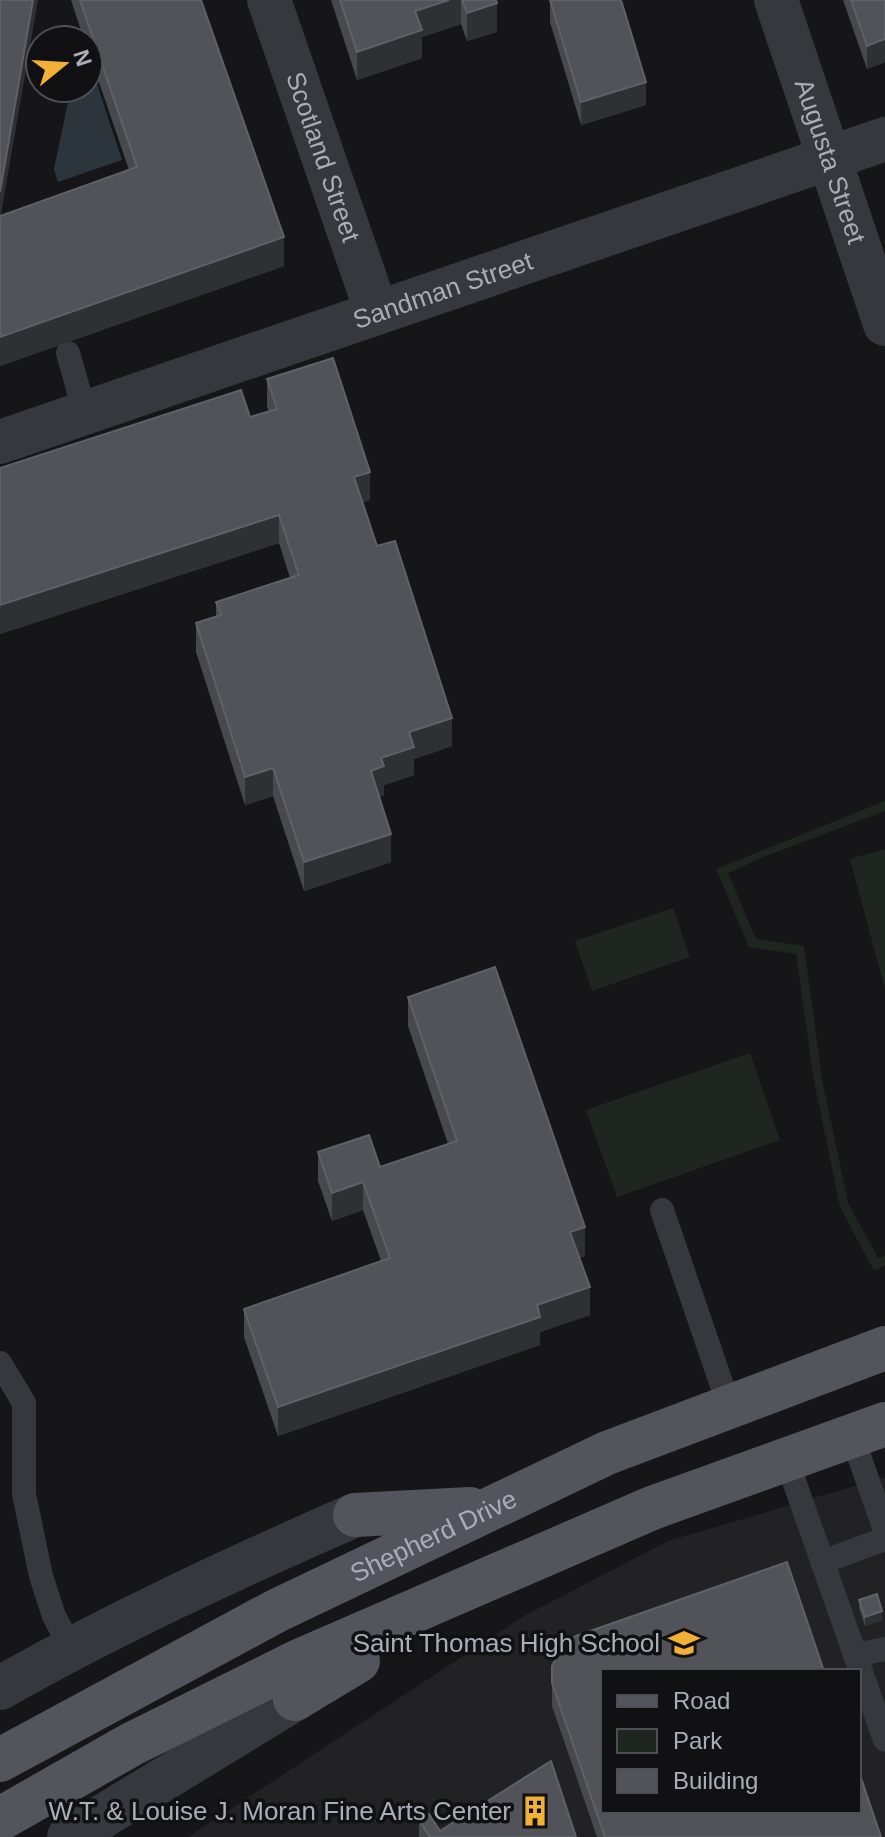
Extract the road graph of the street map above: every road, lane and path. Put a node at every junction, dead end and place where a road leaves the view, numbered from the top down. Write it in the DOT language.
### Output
graph roads {
  1 [pos="269,0"];
  2 [pos="776,0"];
  3 [pos="885,139"];
  4 [pos="829,158"];
  5 [pos="377,313"];
  6 [pos="885,324"];
  7 [pos="68,353"];
  8 [pos="85,413"];
  9 [pos="0,442"];
  10 [pos="662,1210"];
  11 [pos="885,1348"];
  12 [pos="0,1363"];
  13 [pos="812,1375"];
  14 [pos="729,1406"];
  15 [pos="868,1430"];
  16 [pos="786,1458"];
  17 [pos="489,1508"];
  18 [pos="355,1515"];
  19 [pos="885,1530"];
  20 [pos="885,1539"];
  21 [pos="822,1562"];
  22 [pos="507,1570"];
  23 [pos="71,1648"];
  24 [pos="885,1649"];
  25 [pos="855,1655"];
  26 [pos="860,1669"];
  27 [pos="861,1672"];
  28 [pos="0,1688"];
  29 [pos="295,1699"];
  30 [pos="885,1740"];
  31 [pos="0,1760"];
  32 [pos="0,1819"];
  33 [pos="69,1837"];
  1 -- 5 [label="street, Scotland Street"];
  2 -- 4 [label="street, Augusta Street"];
  3 -- 4 [label="street, Sandman Street"];
  4 -- 5 [label="street, Sandman Street"];
  4 -- 6 [label="street, Augusta Street"];
  5 -- 8 [label="street, Sandman Street"];
  7 -- 8 [label="lane"];
  8 -- 9 [label="street, Sandman Street"];
  10 -- 14 [label="lane"];
  11 -- 13 [label="main road, Shepherd Drive"];
  12 -- 23 [label="lane"];
  13 -- 14 [label="main road, Shepherd Drive"];
  13 -- 16 [label="main road"];
  14 -- 17 [label="main road, Shepherd Drive"];
  15 -- 16 [label="main road"];
  15 -- 19 [label="lane"];
  16 -- 21 [label="lane"];
  16 -- 22 [label="main road"];
  17 -- 18 [label="main road"];
  17 -- 31 [label="main road, Shepherd Drive"];
  18 -- 23 [label="street"];
  20 -- 21 [label="lane"];
  21 -- 25 [label="lane"];
  22 -- 29 [label="main road"];
  22 -- 32 [label="main road"];
  23 -- 28 [label="street"];
  24 -- 25 [label="lane"];
  25 -- 26 [label="lane"];
  27 -- 30 [label="lane"];
  29 -- 33 [label="street"];
}
